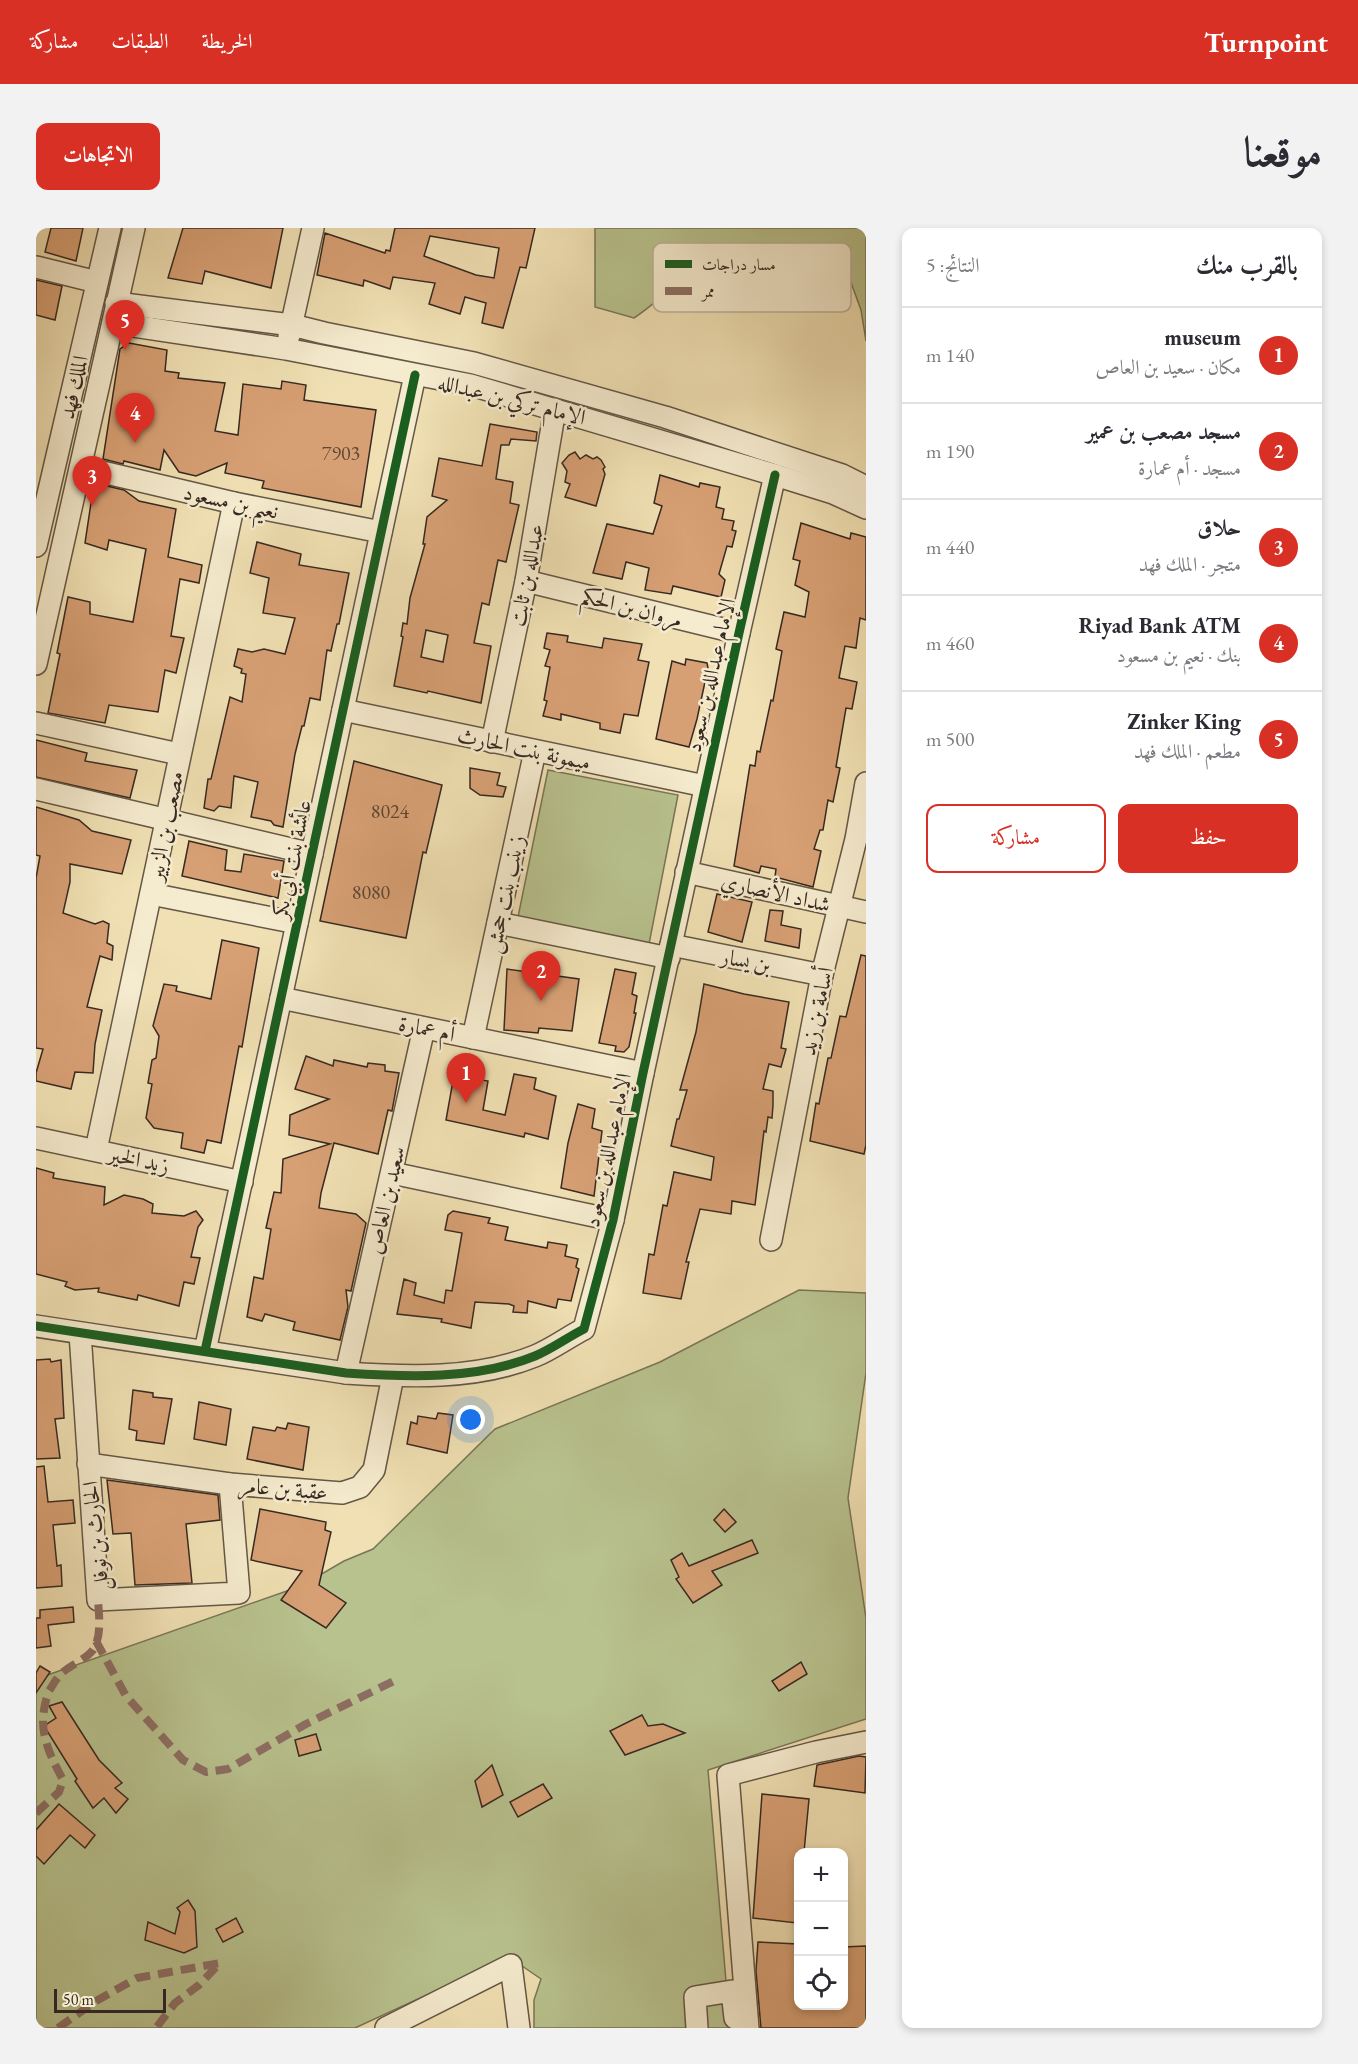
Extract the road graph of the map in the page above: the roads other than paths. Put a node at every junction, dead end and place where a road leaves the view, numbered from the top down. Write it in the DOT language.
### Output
graph roads {
  1 [pos="110,228"];
  2 [pos="134,228"];
  3 [pos="313,228"];
  4 [pos="36,267"];
  5 [pos="97,282"];
  6 [pos="114,313"];
  7 [pos="292,325"];
  8 [pos="286,349"];
  9 [pos="415,375"];
  10 [pos="555,409"];
  11 [pos="665,417"];
  12 [pos="658,440"];
  13 [pos="81,467"];
  14 [pos="775,475"];
  15 [pos="866,487"];
  16 [pos="234,502"];
  17 [pos="866,508"];
  18 [pos="381,532"];
  19 [pos="36,546"];
  20 [pos="526,581"];
  21 [pos="739,633"];
  22 [pos="36,664"];
  23 [pos="343,710"];
  24 [pos="36,723"];
  25 [pos="492,742"];
  26 [pos="535,751"];
  27 [pos="179,754"];
  28 [pos="866,783"];
  29 [pos="705,786"];
  30 [pos="36,789"];
  31 [pos="167,819"];
  32 [pos="861,840"];
  33 [pos="312,854"];
  34 [pos="686,872"];
  35 [pos="151,894"];
  36 [pos="840,906"];
  37 [pos="866,912"];
  38 [pos="297,923"];
  39 [pos="498,923"];
  40 [pos="670,952"];
  41 [pos="822,975"];
  42 [pos="281,998"];
  43 [pos="424,1028"];
  44 [pos="473,1038"];
  45 [pos="643,1073"];
  46 [pos="36,1138"];
  47 [pos="96,1150"];
  48 [pos="392,1173"];
  49 [pos="242,1182"];
  50 [pos="614,1220"];
  51 [pos="771,1240"];
  52 [pos="36,1319"];
  53 [pos="36,1326"];
  54 [pos="80,1334"];
  55 [pos="205,1351"];
  56 [pos="346,1373"];
  57 [pos="393,1376"];
  58 [pos="88,1464"];
  59 [pos="230,1484"];
  60 [pos="866,1742"];
  61 [pos="387,2028"];
  62 [pos="519,2028"];
  63 [pos="697,2028"];
  64 [pos="736,2028"];
  65 [pos="748,2028"];
  1 -- 5 [label="street, الملك فهد"];
  2 -- 6 [label="street, الملك فهد"];
  3 -- 7 [label="street"];
  4 -- 5 [label="street"];
  5 -- 19 [label="street, الملك فهد"];
  6 -- 7 [label="street, الإمام تركي بن عبدالله"];
  6 -- 8 [label="street, الإمام تركي بن عبدالله"];
  6 -- 13 [label="street, الملك فهد"];
  7 -- 8 [label="street"];
  7 -- 11 [label="street, الإمام تركي بن عبدالله"];
  8 -- 9 [label="street, الإمام تركي بن عبدالله"];
  9 -- 10 [label="street, الإمام تركي بن عبدالله"];
  9 -- 18 [label="street, عائشة بنت أبي بكر"];
  10 -- 12 [label="street, الإمام تركي بن عبدالله"];
  10 -- 20 [label="street, عبدالله بن ثابت"];
  11 -- 12 [label="street"];
  11 -- 15 [label="street, الإمام تركي بن عبدالله"];
  12 -- 14 [label="street, الإمام تركي بن عبدالله"];
  13 -- 16 [label="street, نعيم بن مسعود"];
  13 -- 22 [label="street, الملك فهد"];
  14 -- 17 [label="street, الإمام تركي بن عبدالله"];
  14 -- 21 [label="street, الإمام عبدالله بن سعود"];
  16 -- 18 [label="street, نعيم بن مسعود"];
  16 -- 27 [label="street, مصعب بن الزبير"];
  18 -- 23 [label="street, عائشة بنت أبي بكر"];
  20 -- 21 [label="street, مروان بن الحكم"];
  20 -- 25 [label="street, عبدالله بن ثابت"];
  21 -- 29 [label="street, الإمام عبدالله بن سعود"];
  23 -- 25 [label="street, ميمونة بنت الحارث"];
  23 -- 33 [label="street, عائشة بنت أبي بكر"];
  24 -- 27 [label="street"];
  25 -- 26 [label="street, ميمونة بنت الحارث"];
  26 -- 29 [label="street, ميمونة بنت الحارث"];
  26 -- 39 [label="street, زينب بنت جحش"];
  27 -- 31 [label="street, مصعب بن الزبير"];
  28 -- 32 [label="street, أسامة بن زيد"];
  29 -- 34 [label="street, الإمام عبدالله بن سعود"];
  30 -- 31 [label="street"];
  31 -- 33 [label="street"];
  31 -- 35 [label="street, مصعب بن الزبير"];
  32 -- 36 [label="street, أسامة بن زيد"];
  33 -- 38 [label="street, عائشة بنت أبي بكر"];
  34 -- 36 [label="street, شداد الأنصاري"];
  34 -- 40 [label="street, الإمام عبدالله بن سعود"];
  35 -- 38 [label="street"];
  35 -- 47 [label="street, مصعب بن الزبير"];
  36 -- 37 [label="street, شداد الأنصاري"];
  36 -- 41 [label="street, أسامة بن زيد"];
  38 -- 42 [label="street, عائشة بنت أبي بكر"];
  39 -- 40 [label="street, بن يسار"];
  39 -- 44 [label="street, زينب بنت جحش"];
  40 -- 41 [label="street, بن يسار"];
  40 -- 45 [label="street, الإمام عبدالله بن سعود"];
  41 -- 51 [label="street, أسامة بن زيد"];
  42 -- 43 [label="street, أم عمارة"];
  42 -- 49 [label="street, عائشة بنت أبي بكر"];
  43 -- 44 [label="street, أم عمارة"];
  43 -- 48 [label="street, سعيد بن العاص"];
  44 -- 45 [label="street, أم عمارة"];
  45 -- 50 [label="street, الإمام عبدالله بن سعود"];
  46 -- 47 [label="street, زيد الخير"];
  47 -- 49 [label="street, زيد الخير"];
  48 -- 50 [label="street"];
  48 -- 56 [label="street, سعيد بن العاص"];
  49 -- 55 [label="street, عائشة بنت أبي بكر"];
  50 -- 57 [label="street, الإمام عبدالله بن سعود"];
  52 -- 54 [label="street, الإمام عبدالله بن سعود"];
  53 -- 54 [label="street, الإمام عبدالله بن سعود"];
  54 -- 55 [label="street, الإمام عبدالله بن سعود"];
  54 -- 58 [label="street, الحارث بن نوفل"];
  55 -- 56 [label="street, الإمام عبدالله بن سعود"];
  56 -- 57 [label="street, الإمام عبدالله بن سعود"];
  57 -- 59 [label="street, عقبة بن عامر"];
  58 -- 59 [label="street, عقبة بن عامر"];
  58 -- 59 [label="street, الحارث بن نوفل"];
  60 -- 65 [label="street"];
  61 -- 62 [label="street"];
  63 -- 64 [label="street"];
}
